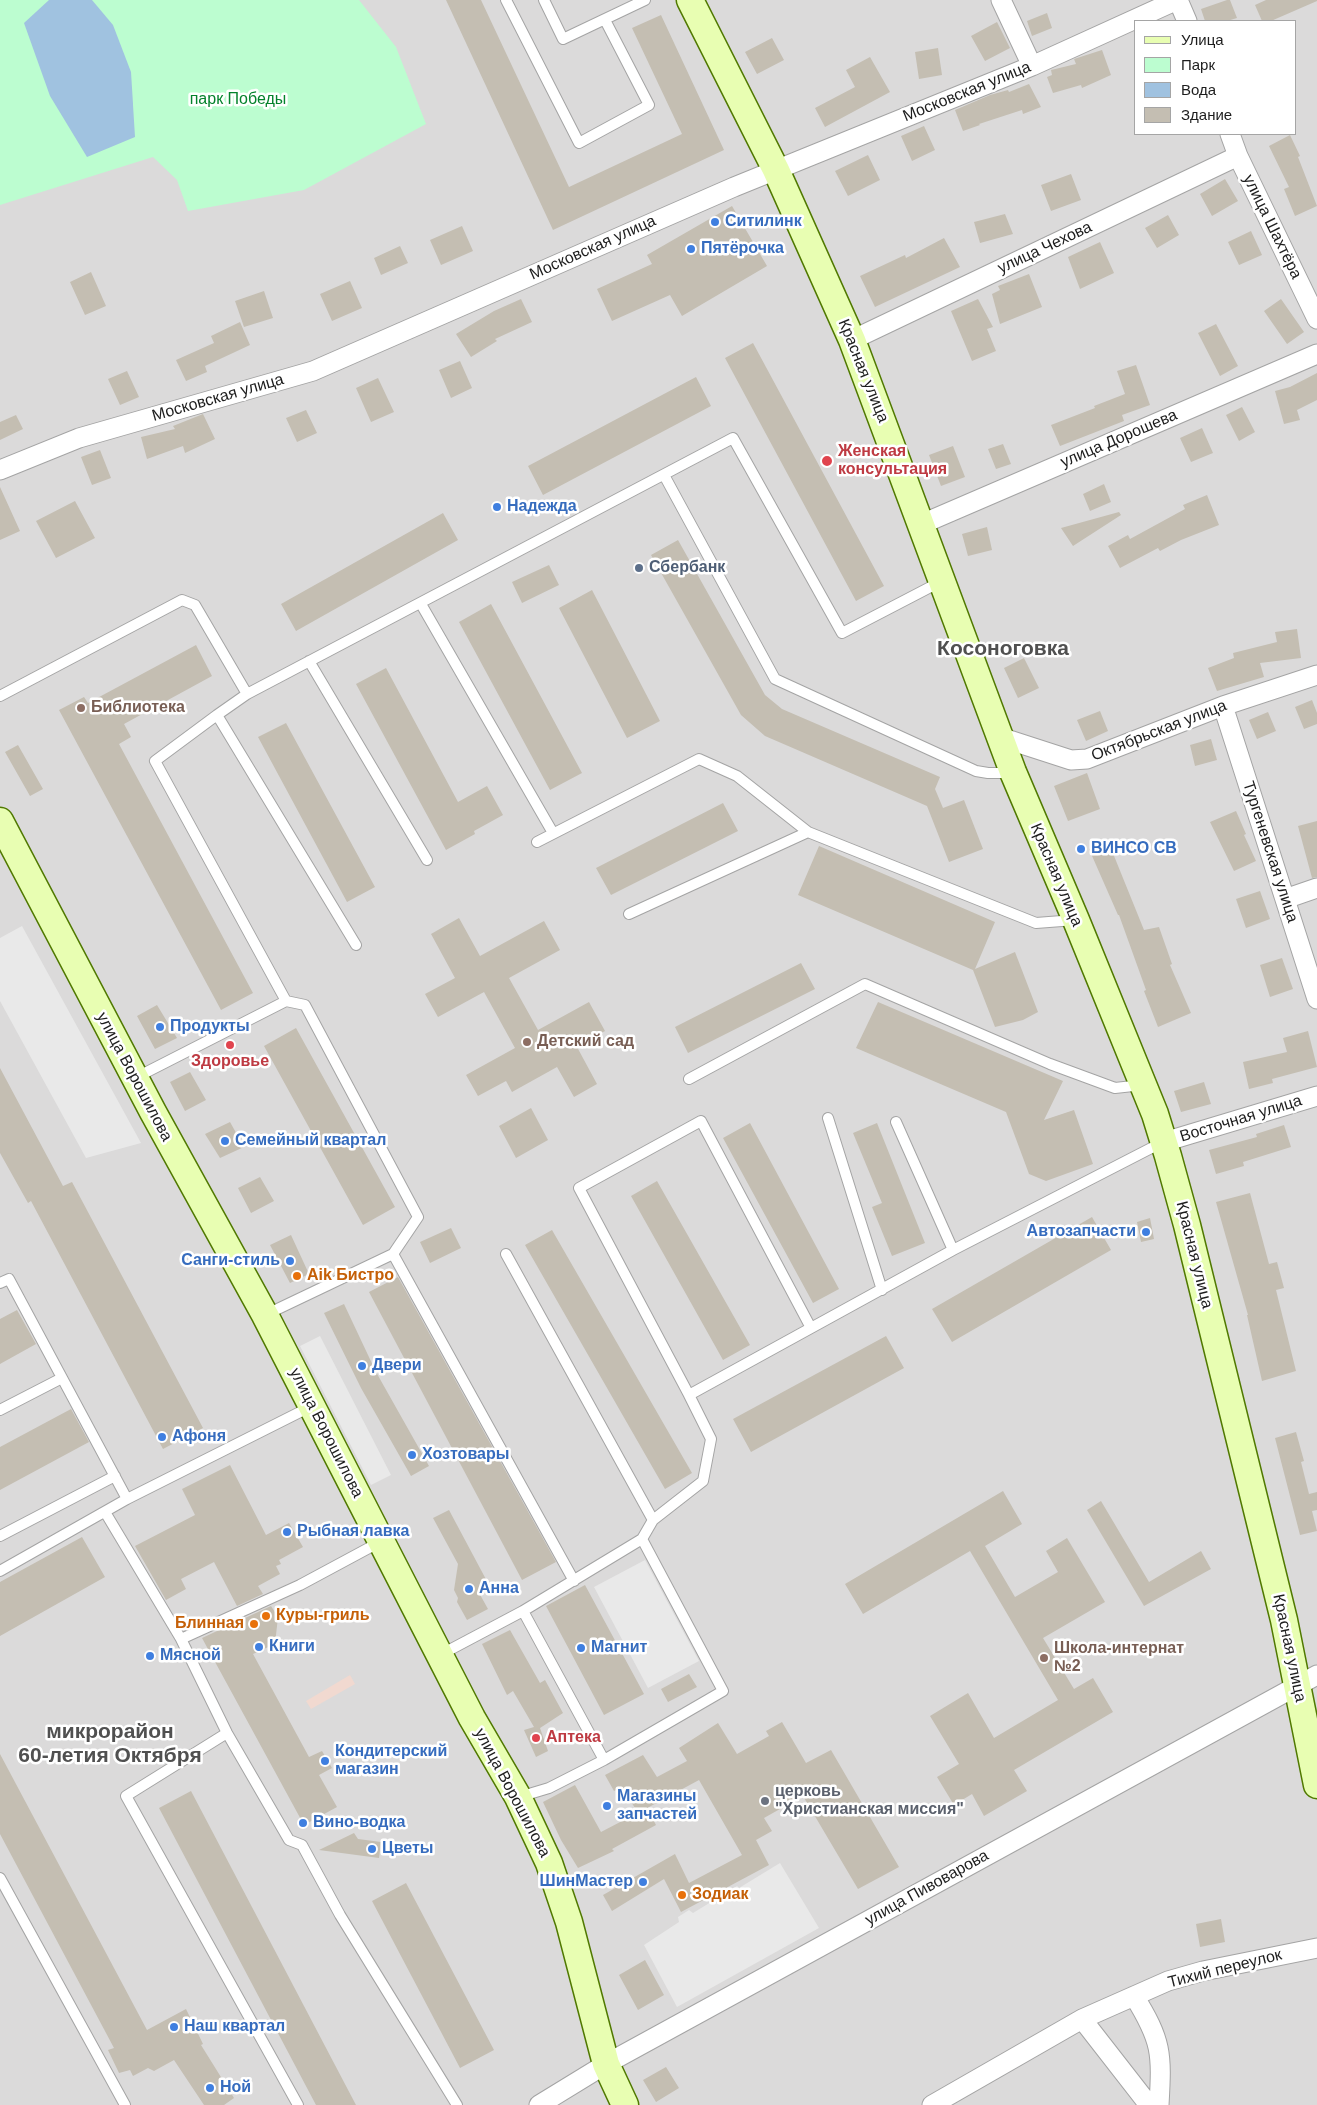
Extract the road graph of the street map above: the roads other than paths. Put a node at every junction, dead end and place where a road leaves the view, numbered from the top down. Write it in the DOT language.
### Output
graph roads {
  1 [pos="506,0"];
  2 [pos="544,0"];
  3 [pos="645,0"];
  4 [pos="690,0"];
  5 [pos="1001,0"];
  6 [pos="1178,0"];
  7 [pos="605,20"];
  8 [pos="1186,20"];
  9 [pos="1032,66"];
  10 [pos="1230,135"];
  11 [pos="1238,156"];
  12 [pos="776,170"];
  13 [pos="1317,319"];
  14 [pos="852,340"];
  15 [pos="1317,354"];
  16 [pos="0,470"];
  17 [pos="664,475"];
  18 [pos="922,524"];
  19 [pos="942,580"];
  20 [pos="421,604"];
  21 [pos="309,662"];
  22 [pos="1317,675"];
  23 [pos="247,694"];
  24 [pos="0,696"];
  25 [pos="1223,706"];
  26 [pos="217,715"];
  27 [pos="1000,737"];
  28 [pos="1013,772"];
  29 [pos="0,821"];
  30 [pos="808,832"];
  31 [pos="553,833"];
  32 [pos="537,842"];
  33 [pos="427,860"];
  34 [pos="1317,888"];
  35 [pos="1286,899"];
  36 [pos="629,914"];
  37 [pos="1076,920"];
  38 [pos="356,945"];
  39 [pos="1317,999"];
  40 [pos="286,1001"];
  41 [pos="135,1078"];
  42 [pos="689,1079"];
  43 [pos="1143,1085"];
  44 [pos="1317,1096"];
  45 [pos="828,1118"];
  46 [pos="896,1122"];
  47 [pos="1164,1142"];
  48 [pos="953,1250"];
  49 [pos="393,1254"];
  50 [pos="506,1254"];
  51 [pos="3,1279"];
  52 [pos="882,1290"];
  53 [pos="265,1315"];
  54 [pos="811,1328"];
  55 [pos="62,1378"];
  56 [pos="688,1395"];
  57 [pos="312,1406"];
  58 [pos="0,1410"];
  59 [pos="115,1476"];
  60 [pos="126,1499"];
  61 [pos="105,1512"];
  62 [pos="653,1520"];
  63 [pos="0,1536"];
  64 [pos="642,1539"];
  65 [pos="381,1541"];
  66 [pos="0,1571"];
  67 [pos="574,1581"];
  68 [pos="523,1611"];
  69 [pos="181,1639"];
  70 [pos="440,1656"];
  71 [pos="1307,1679"];
  72 [pos="227,1733"];
  73 [pos="604,1760"];
  74 [pos="1317,1785"];
  75 [pos="518,1797"];
  76 [pos="0,1878"];
  77 [pos="1317,1948"];
  78 [pos="1134,1996"];
  79 [pos="1082,2019"];
  80 [pos="606,2064"];
  81 [pos="125,2105"];
  82 [pos="298,2105"];
  83 [pos="457,2105"];
  84 [pos="539,2105"];
  85 [pos="625,2105"];
  86 [pos="932,2105"];
  87 [pos="1149,2105"];
  88 [pos="1159,2105"];
  1 -- 7 [label="lane"];
  2 -- 7 [label="lane"];
  3 -- 7 [label="lane"];
  4 -- 12 [label="street, Красная улица"];
  5 -- 9 [label="street"];
  6 -- 8 [label="street"];
  6 -- 9 [label="street, Московская улица"];
  9 -- 12 [label="street, Московская улица"];
  10 -- 11 [label="street, улица Шахтёра"];
  11 -- 13 [label="street, улица Шахтёра"];
  11 -- 14 [label="street, улица Чехова"];
  12 -- 14 [label="street, Красная улица"];
  12 -- 16 [label="street, Московская улица"];
  14 -- 18 [label="street, Красная улица"];
  15 -- 18 [label="street, улица Дорошева"];
  17 -- 19 [label="lane"];
  17 -- 20 [label="lane"];
  17 -- 28 [label="lane"];
  18 -- 19 [label="street, Красная улица"];
  19 -- 27 [label="street, Красная улица"];
  20 -- 21 [label="lane"];
  20 -- 31 [label="lane"];
  21 -- 23 [label="lane"];
  21 -- 33 [label="lane"];
  22 -- 25 [label="street, Октябрьская улица"];
  23 -- 24 [label="lane"];
  23 -- 26 [label="lane"];
  25 -- 27 [label="street, Октябрьская улица"];
  25 -- 35 [label="street, Тургеневская улица"];
  26 -- 38 [label="lane"];
  26 -- 40 [label="lane"];
  27 -- 28 [label="street, Красная улица"];
  28 -- 37 [label="street, Красная улица"];
  29 -- 41 [label="street, улица Ворошилова"];
  30 -- 31 [label="lane"];
  30 -- 36 [label="lane"];
  30 -- 37 [label="lane"];
  31 -- 32 [label="lane"];
  34 -- 35 [label="street"];
  35 -- 39 [label="street, Тургеневская улица"];
  37 -- 43 [label="street, Красная улица"];
  40 -- 41 [label="lane"];
  40 -- 49 [label="lane"];
  41 -- 53 [label="street, улица Ворошилова"];
  42 -- 43 [label="lane"];
  43 -- 47 [label="street, Красная улица"];
  44 -- 47 [label="street, Восточная улица"];
  45 -- 52 [label="lane"];
  46 -- 48 [label="lane"];
  47 -- 48 [label="lane"];
  47 -- 71 [label="street, Красная улица"];
  48 -- 52 [label="lane"];
  49 -- 53 [label="lane"];
  49 -- 67 [label="lane"];
  50 -- 62 [label="lane"];
  51 -- 55 [label="lane"];
  52 -- 54 [label="lane"];
  53 -- 57 [label="street, улица Ворошилова"];
  54 -- 56 [label="lane"];
  54 -- 56 [label="lane"];
  55 -- 58 [label="lane"];
  55 -- 59 [label="lane"];
  56 -- 62 [label="lane"];
  57 -- 60 [label="lane"];
  57 -- 65 [label="street, улица Ворошилова"];
  59 -- 60 [label="lane"];
  59 -- 63 [label="lane"];
  60 -- 61 [label="lane"];
  61 -- 66 [label="lane"];
  61 -- 69 [label="lane"];
  62 -- 64 [label="lane"];
  64 -- 67 [label="lane"];
  64 -- 73 [label="lane"];
  65 -- 69 [label="lane"];
  65 -- 70 [label="street, улица Ворошилова"];
  67 -- 68 [label="lane"];
  68 -- 70 [label="lane"];
  68 -- 73 [label="lane"];
  69 -- 72 [label="lane"];
  70 -- 75 [label="street, улица Ворошилова"];
  71 -- 74 [label="street, Красная улица"];
  71 -- 80 [label="street, улица Пивоварова"];
  72 -- 82 [label="lane"];
  72 -- 83 [label="lane"];
  73 -- 75 [label="lane"];
  75 -- 80 [label="street, улица Ворошилова"];
  76 -- 81 [label="lane"];
  77 -- 78 [label="street, Тихий переулок"];
  78 -- 79 [label="street, Тихий переулок"];
  78 -- 88 [label="street"];
  79 -- 86 [label="street, Тихий переулок"];
  79 -- 87 [label="street"];
  80 -- 84 [label="street, улица Пивоварова"];
  80 -- 85 [label="street, улица Ворошилова"];
}
